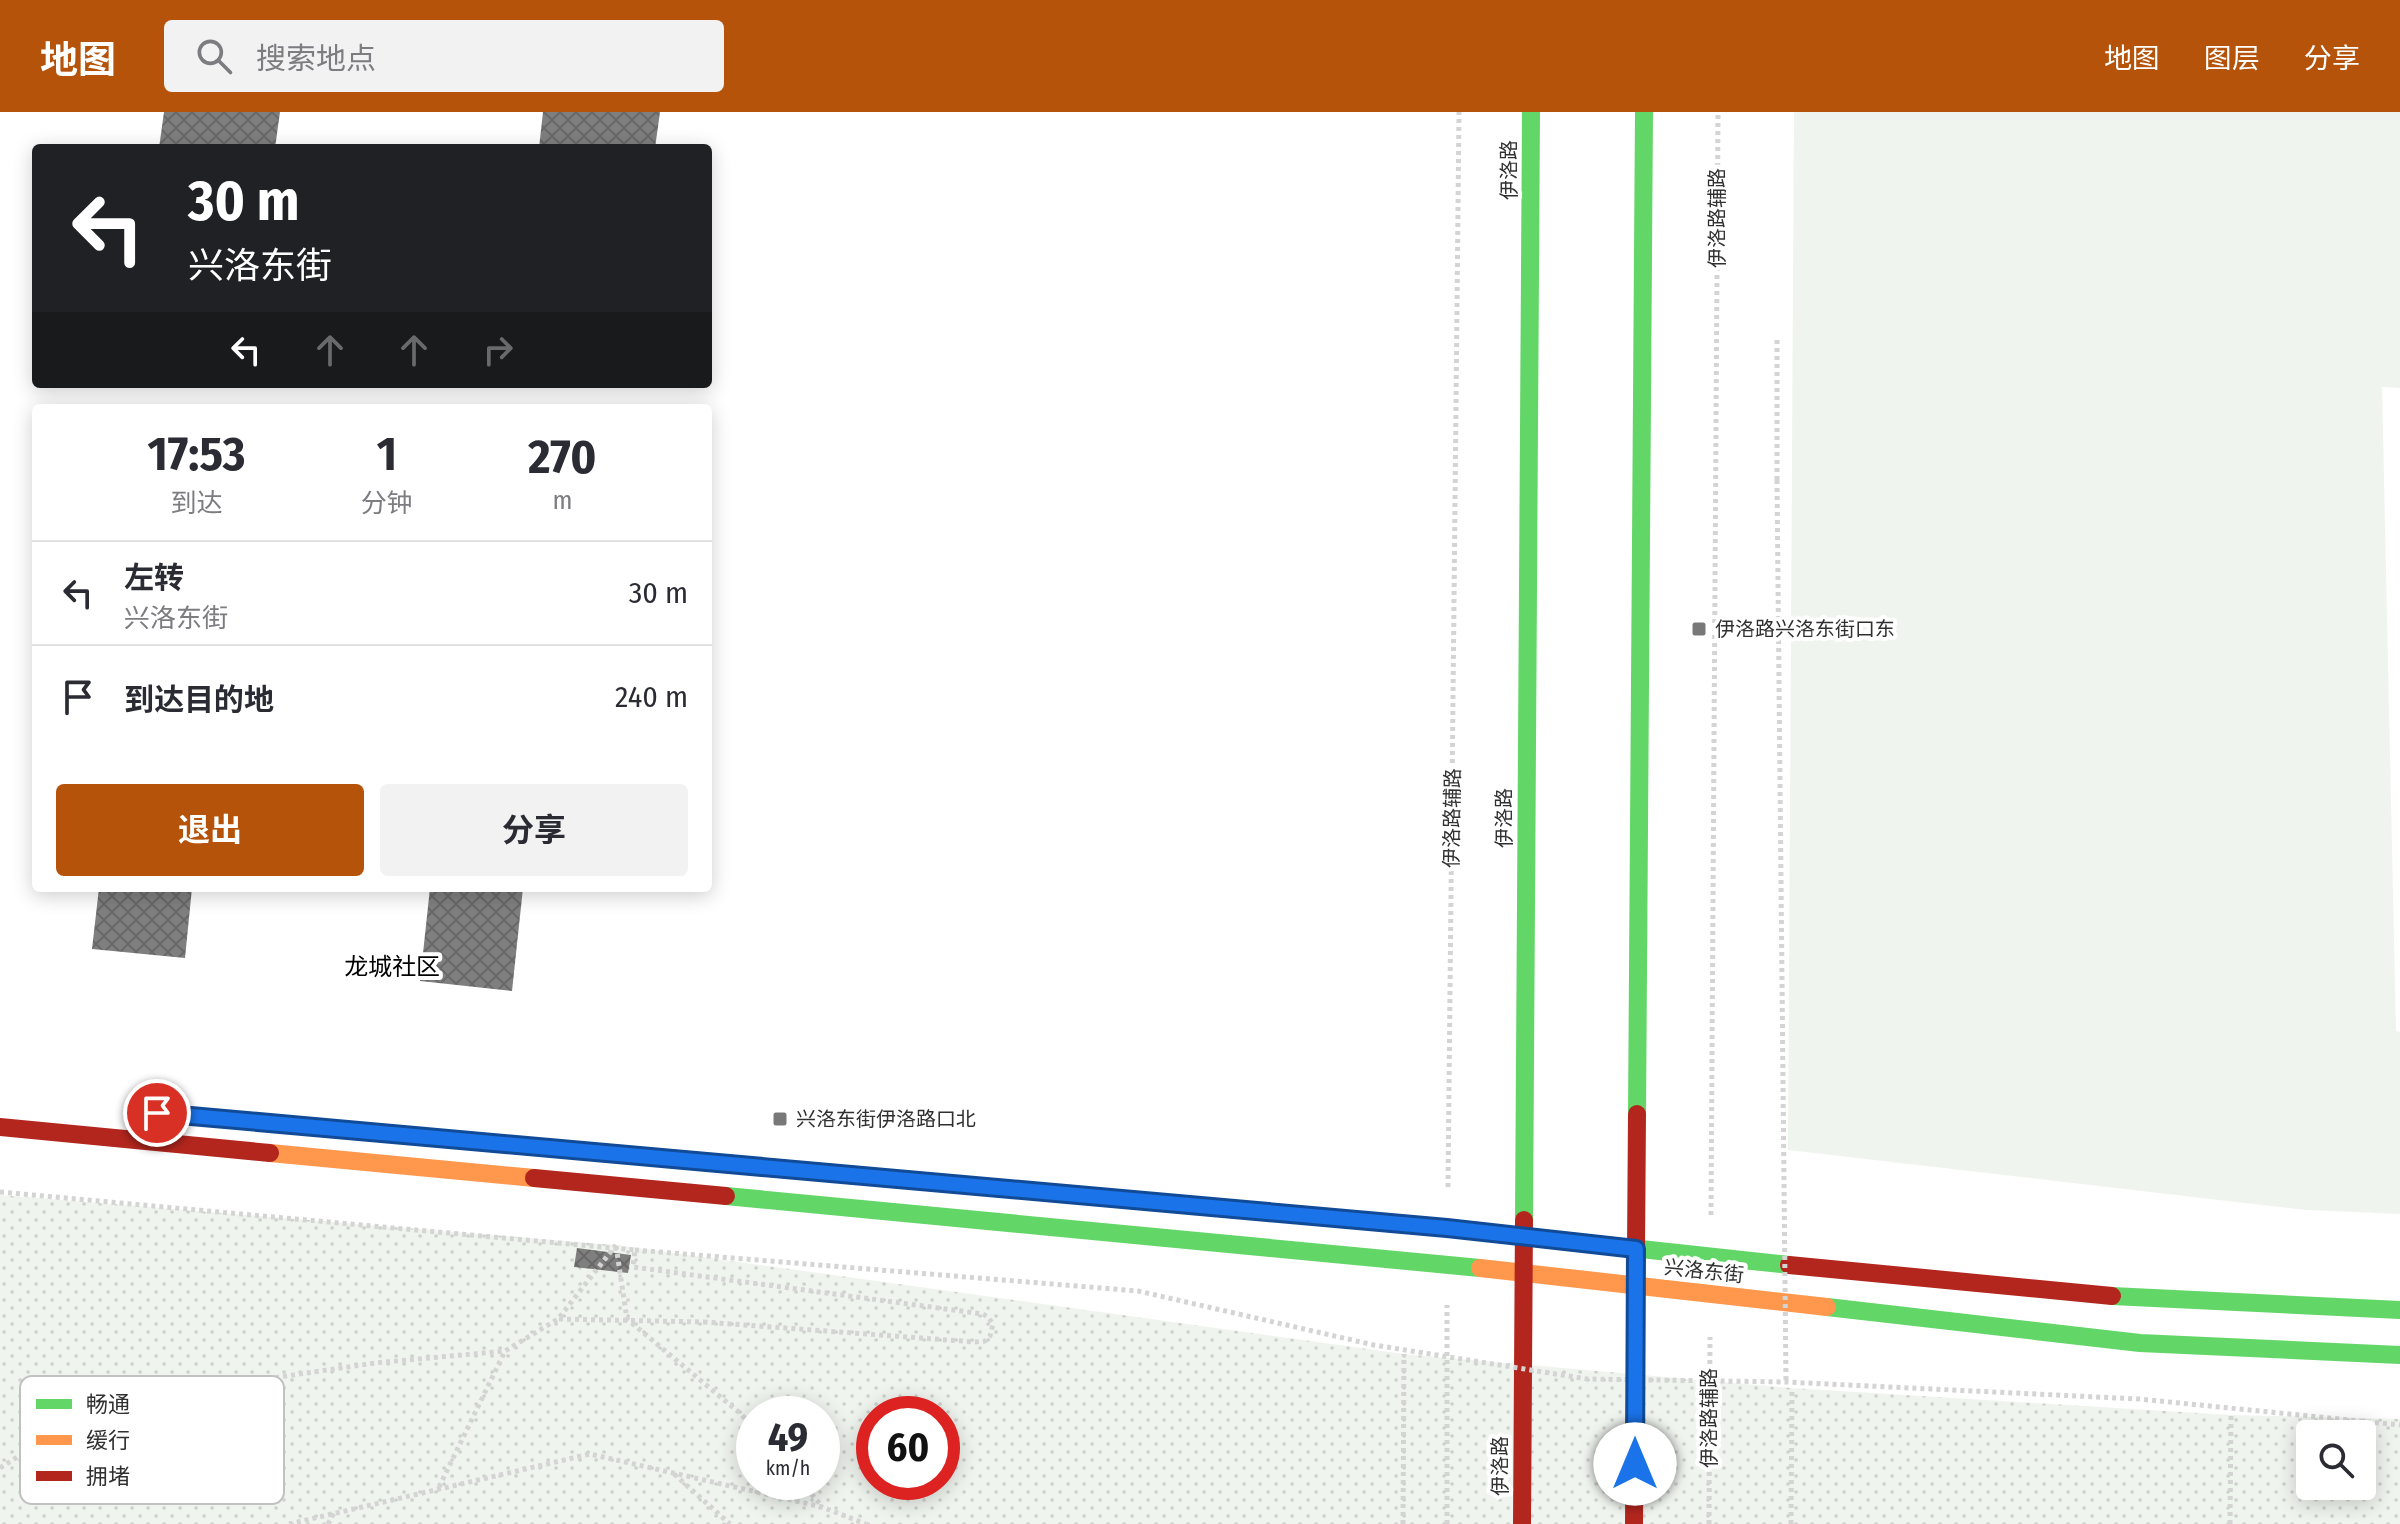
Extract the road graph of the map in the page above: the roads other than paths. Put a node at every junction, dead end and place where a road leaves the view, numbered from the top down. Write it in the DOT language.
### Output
graph roads {
  1 [pos="1531,112"];
  2 [pos="1644,112"];
  3 [pos="0,1127"];
  4 [pos="414,1136"];
  5 [pos="1523,1238"];
  6 [pos="1636,1249"];
  7 [pos="1522,1274"];
  8 [pos="1636,1286"];
  9 [pos="2400,1310"];
  10 [pos="2400,1355"];
  11 [pos="1522,1524"];
  12 [pos="1634,1524"];
  1 -- 5 [label="street, 伊洛路"];
  2 -- 6 [label="street"];
  3 -- 7 [label="street, 兴洛东街"];
  4 -- 5 [label="street, 兴洛东街"];
  5 -- 6 [label="street, 兴洛东街"];
  5 -- 7 [label="street, 伊洛路"];
  6 -- 8 [label="street"];
  6 -- 9 [label="street, 兴洛东街"];
  7 -- 8 [label="street, 兴洛东街"];
  7 -- 11 [label="street, 伊洛路"];
  8 -- 10 [label="street, 兴洛东街"];
  8 -- 12 [label="street"];
}
